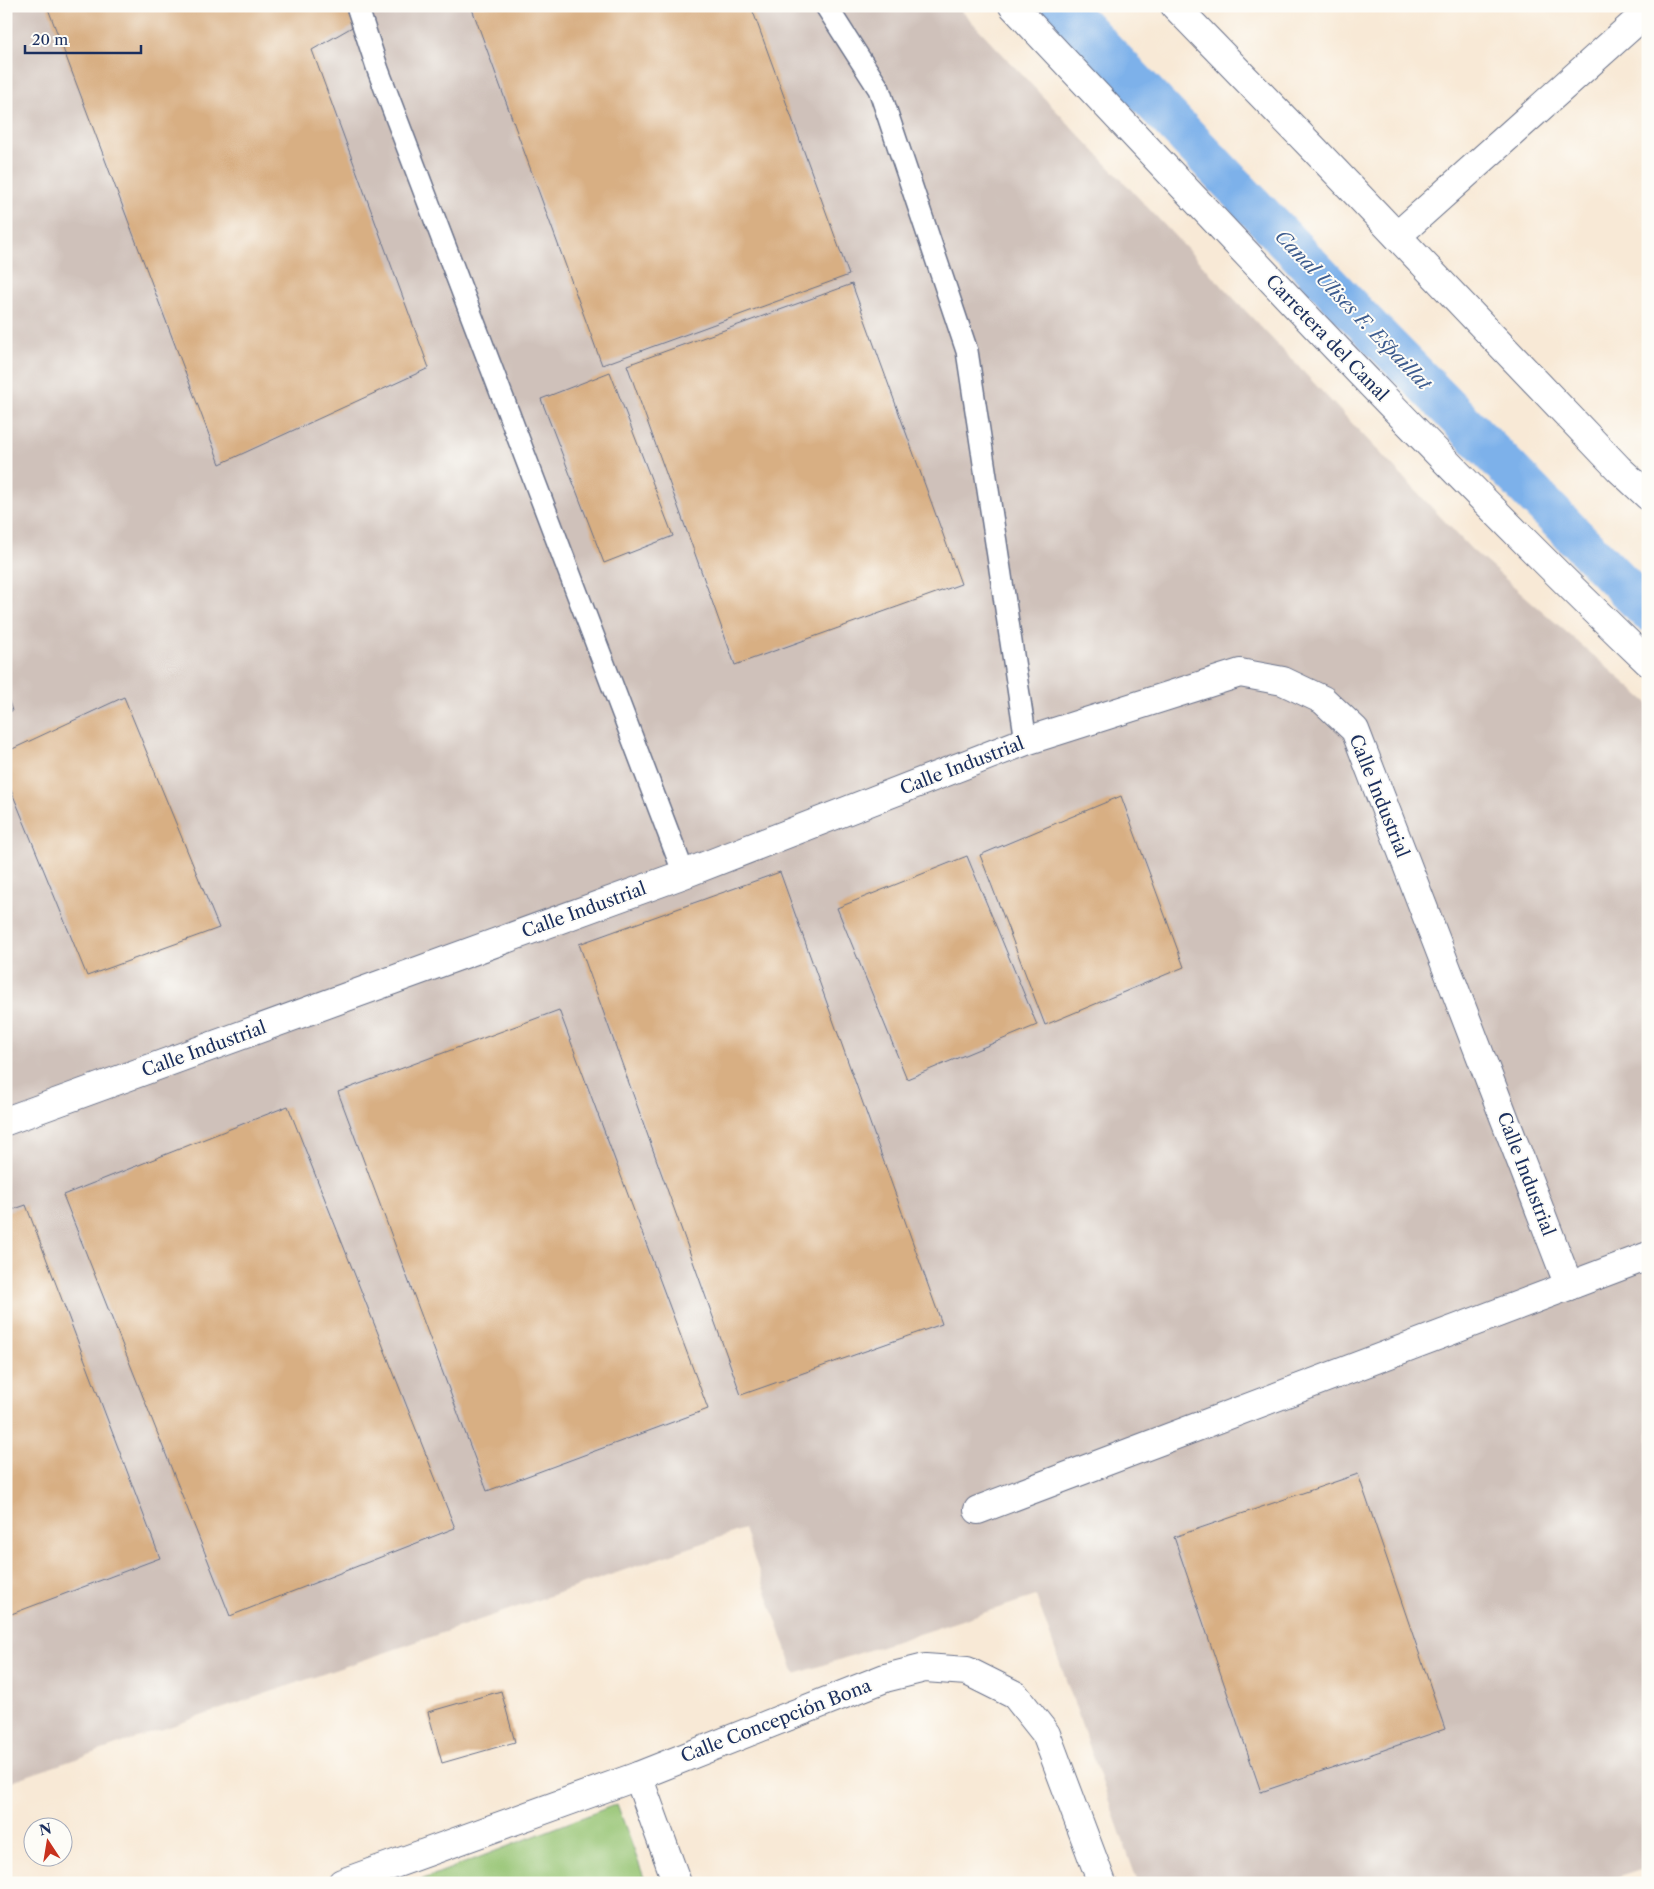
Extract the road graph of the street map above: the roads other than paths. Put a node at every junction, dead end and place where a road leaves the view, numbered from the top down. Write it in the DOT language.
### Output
graph roads {
  1 [pos="357,6"];
  2 [pos="826,6"];
  3 [pos="1013,6"];
  4 [pos="1175,6"];
  5 [pos="1648,11"];
  6 [pos="1397,236"];
  7 [pos="1648,496"];
  8 [pos="1648,662"];
  9 [pos="1026,741"];
  10 [pos="684,874"];
  11 [pos="6,1121"];
  12 [pos="1648,1256"];
  13 [pos="1569,1286"];
  14 [pos="978,1510"];
  15 [pos="638,1776"];
  16 [pos="342,1883"];
  17 [pos="677,1883"];
  18 [pos="1102,1883"];
  1 -- 10 [label="lane"];
  2 -- 9 [label="lane"];
  3 -- 8 [label="street, Carretera del Canal"];
  4 -- 6 [label="street"];
  5 -- 6 [label="street"];
  6 -- 7 [label="street"];
  9 -- 10 [label="street, Calle Industrial"];
  9 -- 13 [label="street, Calle Industrial"];
  10 -- 11 [label="street, Calle Industrial"];
  12 -- 13 [label="street"];
  13 -- 14 [label="street"];
  15 -- 16 [label="street, Calle Concepción Bona"];
  15 -- 17 [label="street"];
  15 -- 18 [label="street, Calle Concepción Bona"];
}
